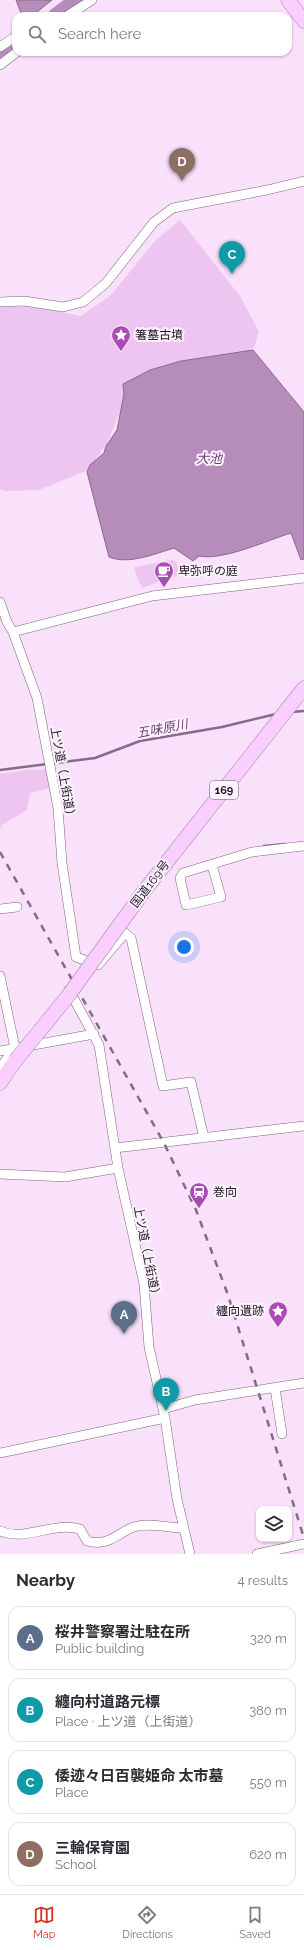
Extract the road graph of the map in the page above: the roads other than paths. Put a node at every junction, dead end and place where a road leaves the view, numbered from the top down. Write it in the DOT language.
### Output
graph roads {
  1 [pos="92,0"];
  2 [pos="288,0"];
  3 [pos="73,12"];
  4 [pos="304,21"];
  5 [pos="12,39"];
  6 [pos="0,47"];
  7 [pos="12,56"];
  8 [pos="0,65"];
  9 [pos="304,181"];
  10 [pos="0,302"];
  11 [pos="304,578"];
  12 [pos="0,602"];
  13 [pos="13,632"];
  14 [pos="304,688"];
  15 [pos="304,846"];
  16 [pos="212,865"];
  17 [pos="17,907"];
  18 [pos="0,909"];
  19 [pos="0,976"];
  20 [pos="67,986"];
  21 [pos="94,1034"];
  22 [pos="0,1051"];
  23 [pos="15,1055"];
  24 [pos="0,1068"];
  25 [pos="0,1083"];
  26 [pos="304,1126"];
  27 [pos="204,1138"];
  28 [pos="115,1148"];
  29 [pos="118,1168"];
  30 [pos="0,1174"];
  31 [pos="304,1383"];
  32 [pos="275,1388"];
  33 [pos="164,1414"];
  34 [pos="282,1434"];
  35 [pos="0,1453"];
  36 [pos="184,1528"];
  37 [pos="0,1531"];
  38 [pos="304,1544"];
  39 [pos="190,1554"];
  40 [pos="257,1554"];
  1 -- 3 [label="street"];
  2 -- 4 [label="highway"];
  5 -- 6 [label="street"];
  7 -- 8 [label="street"];
  9 -- 10 [label="street"];
  11 -- 13 [label="street"];
  12 -- 13 [label="street, 上ツ道（上街道）"];
  13 -- 27 [label="street, 上ツ道（上街道）"];
  14 -- 23 [label="highway, 国道169号 / 169, bridge"];
  15 -- 16 [label="street"];
  16 -- 16 [label="street"];
  17 -- 18 [label="street"];
  19 -- 23 [label="street"];
  20 -- 21 [label="street, 上ツ道（上街道）"];
  21 -- 23 [label="street"];
  21 -- 28 [label="street, 上ツ道（上街道）"];
  22 -- 23 [label="street"];
  23 -- 24 [label="street"];
  23 -- 25 [label="highway, 国道169号 / 169"];
  26 -- 27 [label="street"];
  27 -- 28 [label="street"];
  28 -- 29 [label="street, 上ツ道（上街道）"];
  29 -- 30 [label="street"];
  29 -- 33 [label="street, 上ツ道（上街道）"];
  31 -- 32 [label="street"];
  32 -- 33 [label="street"];
  32 -- 34 [label="street"];
  33 -- 35 [label="street"];
  33 -- 36 [label="street, 上ツ道（上街道）"];
  36 -- 37 [label="street"];
  36 -- 39 [label="street, 上ツ道（上街道）"];
  38 -- 40 [label="street"];
}
